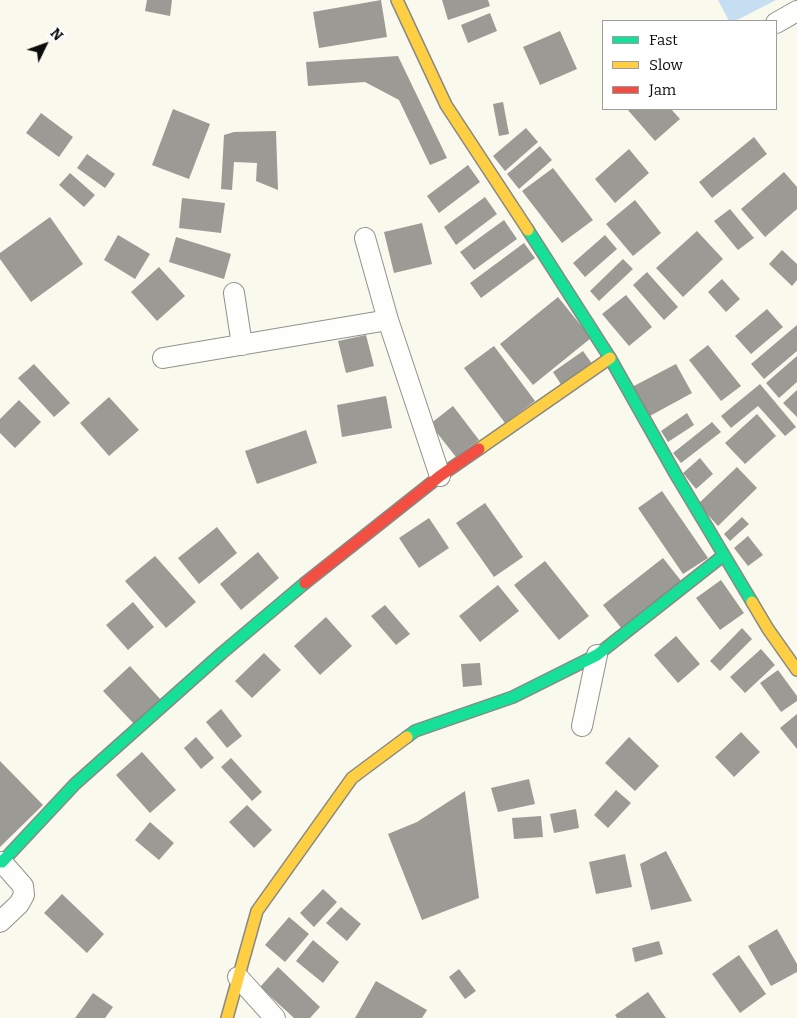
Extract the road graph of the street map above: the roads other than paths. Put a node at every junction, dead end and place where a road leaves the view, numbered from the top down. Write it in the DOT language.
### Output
graph roads {
  1 [pos="397,0"];
  2 [pos="797,11"];
  3 [pos="777,22"];
  4 [pos="365,238"];
  5 [pos="234,293"];
  6 [pos="388,320"];
  7 [pos="242,345"];
  8 [pos="163,358"];
  9 [pos="610,358"];
  10 [pos="440,476"];
  11 [pos="724,554"];
  12 [pos="597,656"];
  13 [pos="797,670"];
  14 [pos="582,726"];
  15 [pos="1,862"];
  16 [pos="0,922"];
  17 [pos="238,977"];
  18 [pos="227,1018"];
  19 [pos="275,1018"];
  1 -- 9 [label="street"];
  2 -- 3 [label="street"];
  4 -- 6 [label="street"];
  5 -- 7 [label="street"];
  6 -- 7 [label="street"];
  6 -- 10 [label="street"];
  7 -- 8 [label="street"];
  9 -- 10 [label="street"];
  9 -- 11 [label="street"];
  10 -- 15 [label="street"];
  11 -- 12 [label="street"];
  11 -- 13 [label="street"];
  12 -- 14 [label="street"];
  12 -- 17 [label="street"];
  15 -- 16 [label="street"];
  17 -- 18 [label="street"];
  17 -- 19 [label="street"];
}
